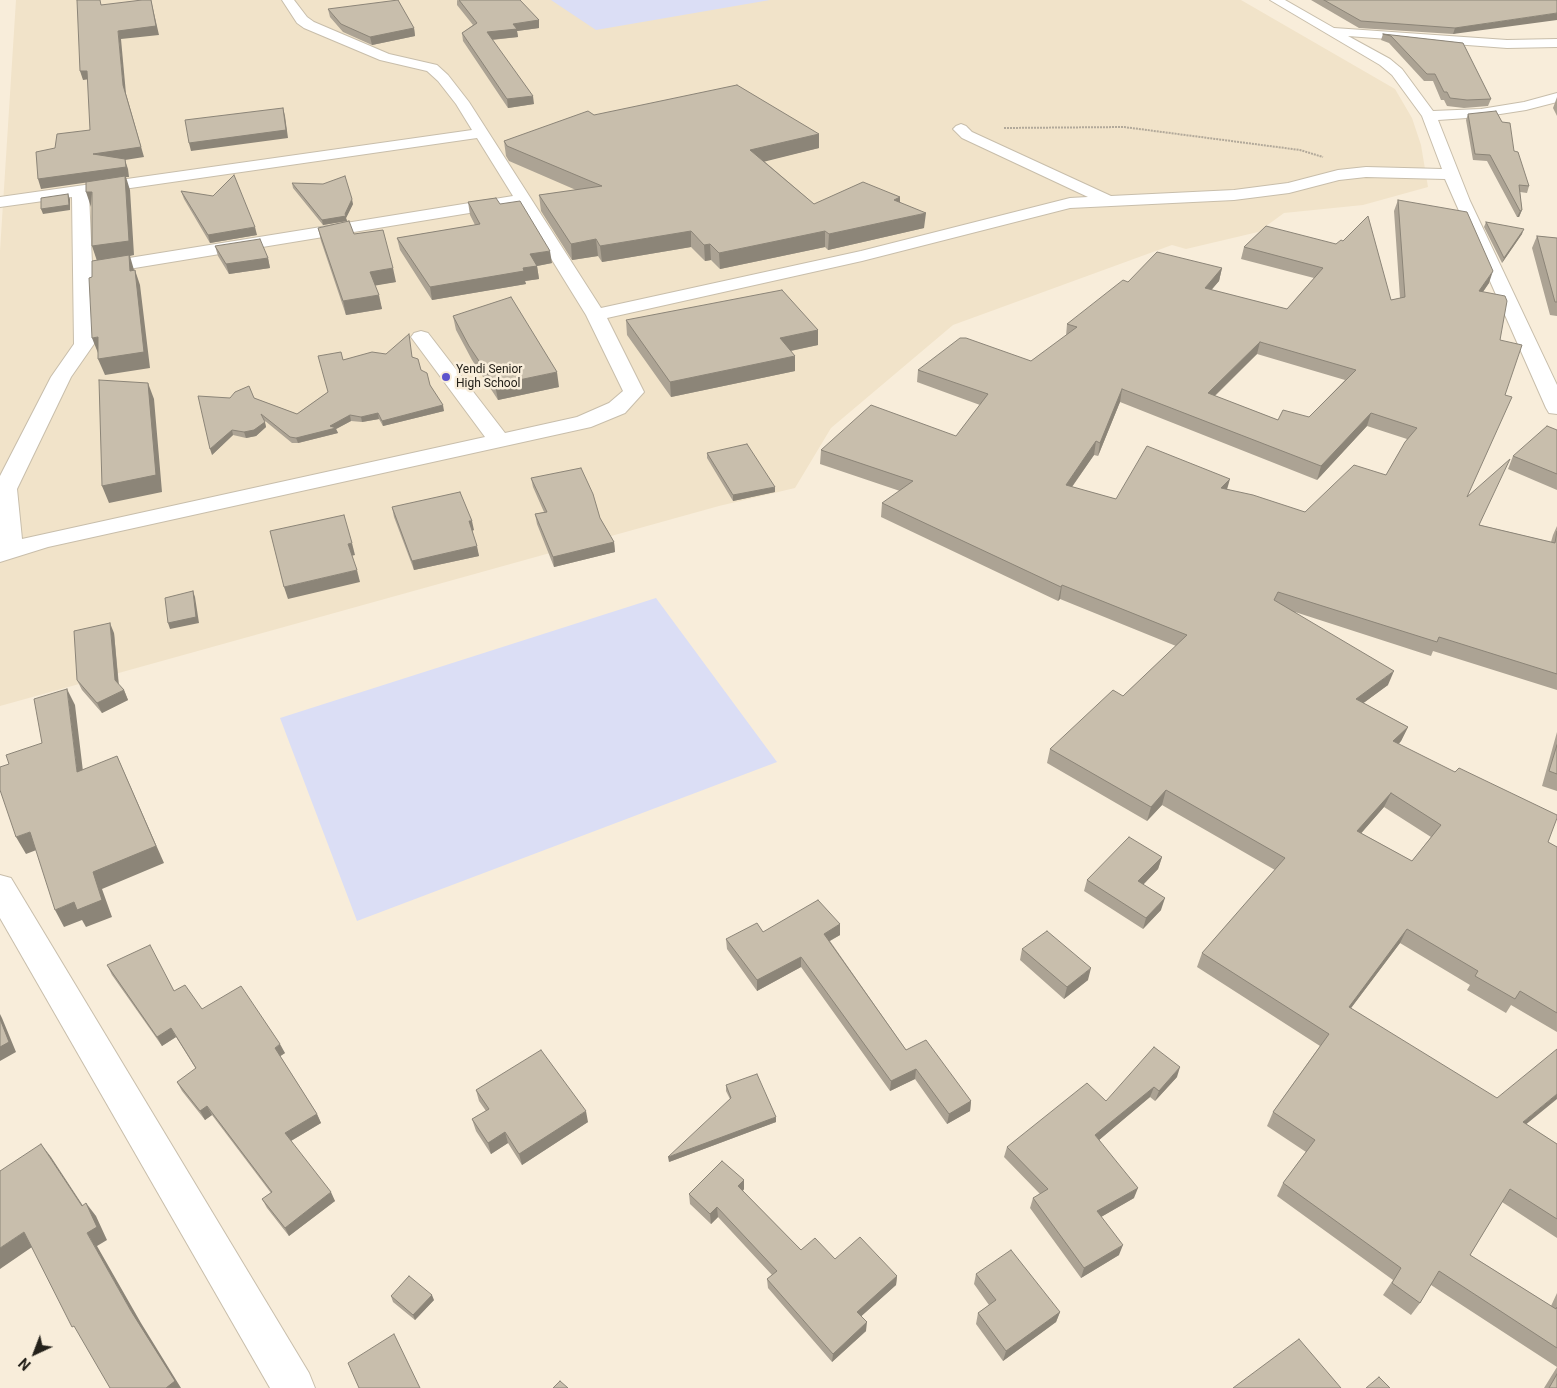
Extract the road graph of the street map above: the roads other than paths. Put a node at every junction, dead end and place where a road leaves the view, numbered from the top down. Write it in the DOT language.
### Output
graph roads {
  1 [pos="288,0"];
  2 [pos="1276,0"];
  3 [pos="1330,31"];
  4 [pos="1557,43"];
  5 [pos="1557,97"];
  6 [pos="1428,116"];
  7 [pos="961,129"];
  8 [pos="481,133"];
  9 [pos="1451,174"];
  10 [pos="80,190"];
  11 [pos="523,199"];
  12 [pos="1112,201"];
  13 [pos="0,202"];
  14 [pos="83,271"];
  15 [pos="596,315"];
  16 [pos="422,337"];
  17 [pos="1557,408"];
  18 [pos="499,440"];
  19 [pos="6,553"];
  20 [pos="0,887"];
  21 [pos="294,1388"];
  1 -- 8 [label="street"];
  2 -- 3 [label="street"];
  3 -- 4 [label="street"];
  3 -- 6 [label="street"];
  5 -- 6 [label="street"];
  6 -- 9 [label="street"];
  7 -- 12 [label="street"];
  8 -- 10 [label="street"];
  8 -- 11 [label="street"];
  9 -- 12 [label="street"];
  9 -- 17 [label="street"];
  10 -- 13 [label="street"];
  10 -- 14 [label="street"];
  11 -- 14 [label="street"];
  11 -- 15 [label="street"];
  12 -- 15 [label="street"];
  14 -- 19 [label="street"];
  15 -- 18 [label="street"];
  16 -- 18 [label="street"];
  18 -- 19 [label="street"];
  20 -- 21 [label="street"];
}
